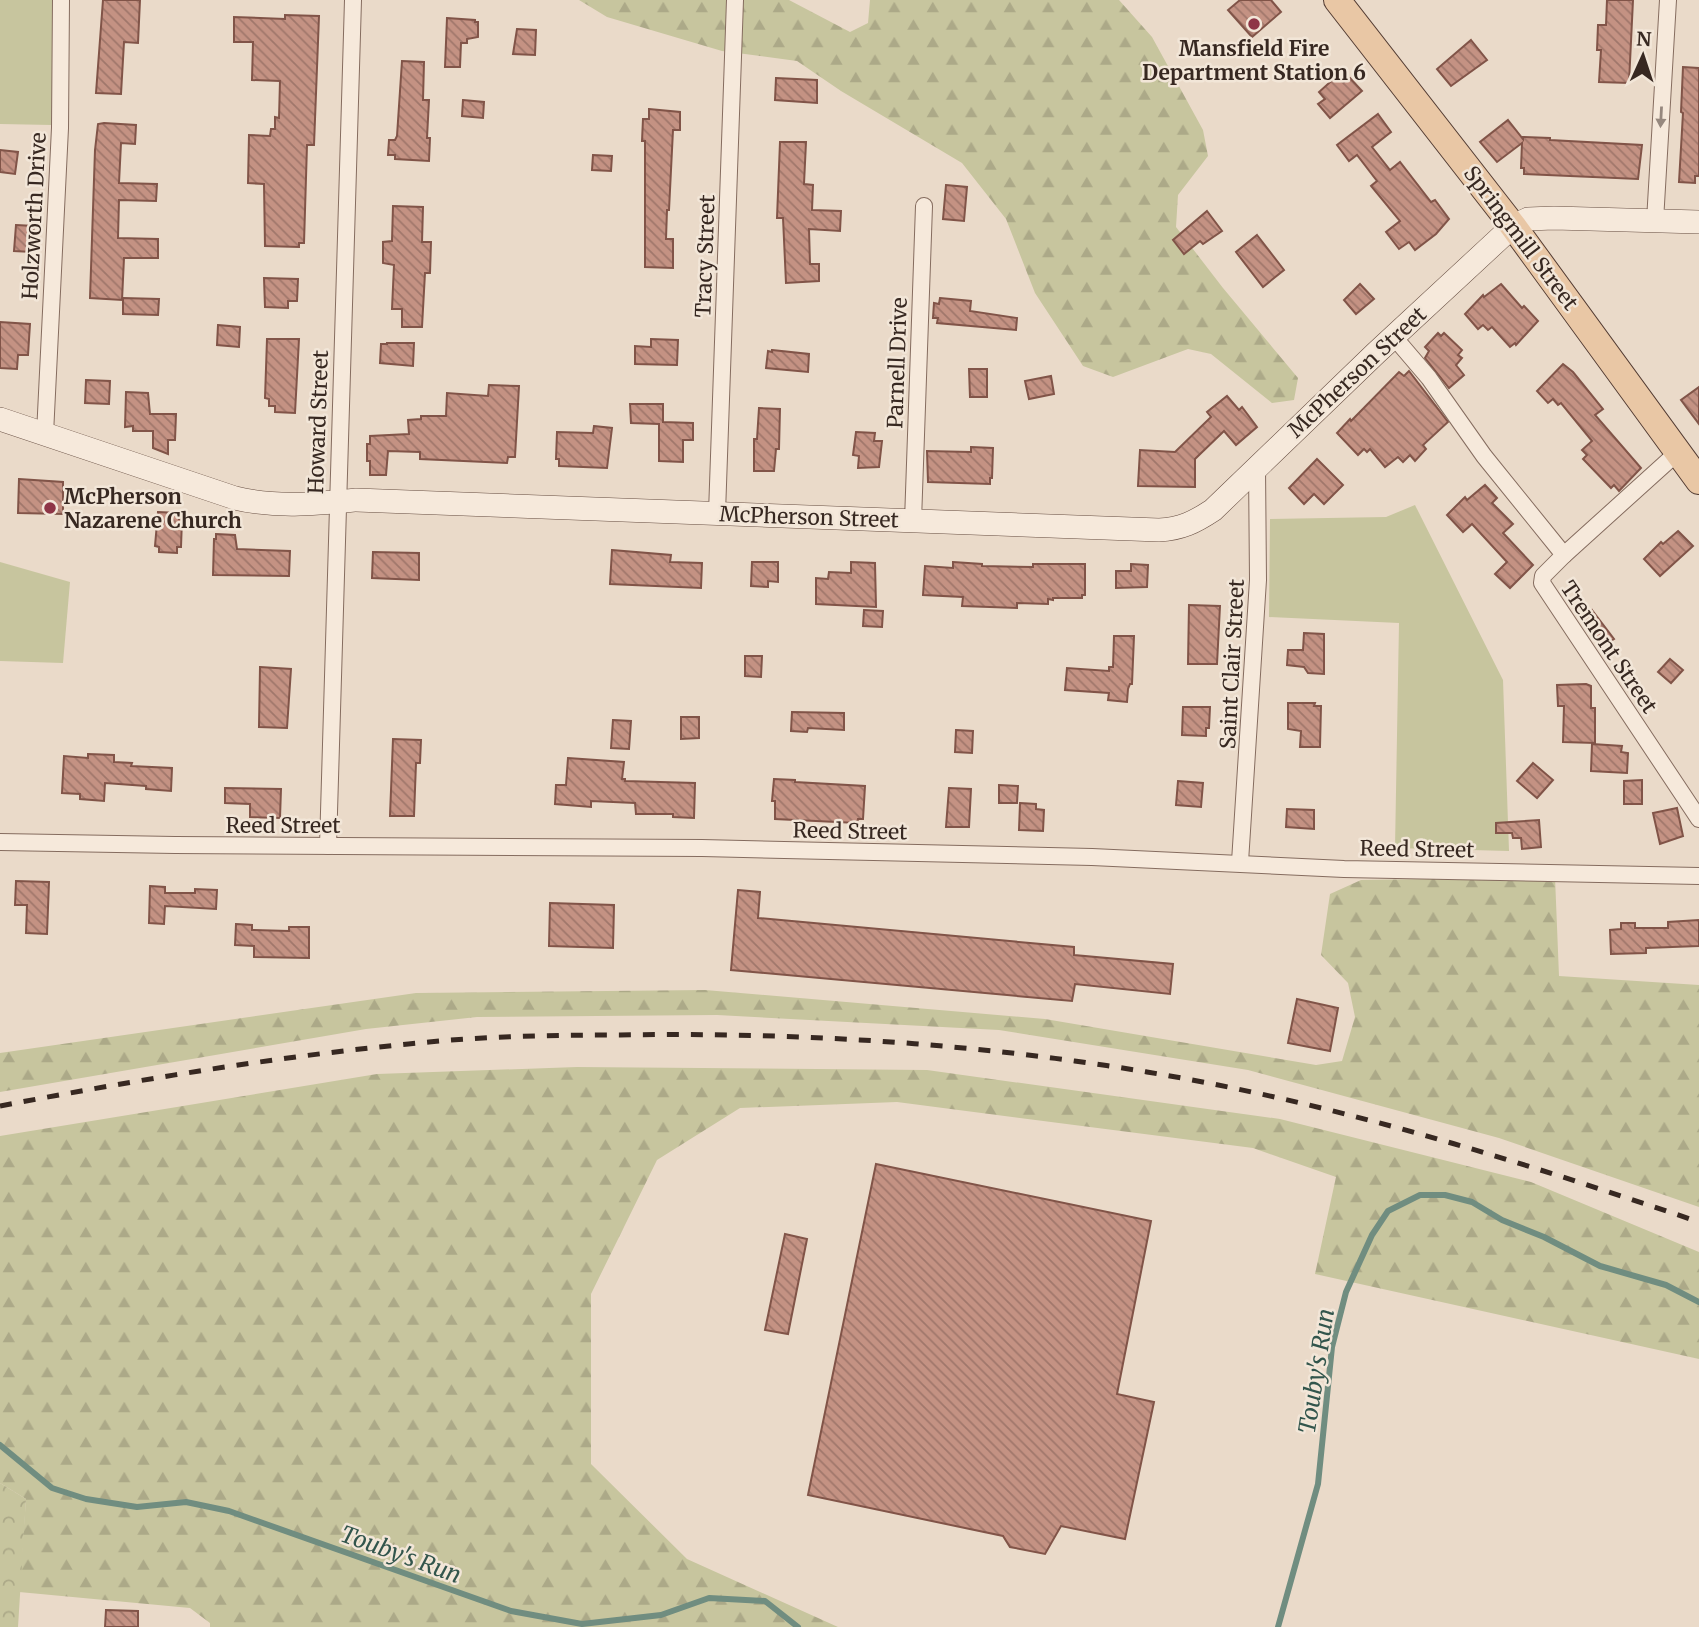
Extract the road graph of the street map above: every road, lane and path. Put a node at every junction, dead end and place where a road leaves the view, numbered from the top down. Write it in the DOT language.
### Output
graph roads {
  1 [pos="61,0"];
  2 [pos="353,0"];
  3 [pos="735,0"];
  4 [pos="1338,0"];
  5 [pos="1668,0"];
  6 [pos="923,206"];
  7 [pos="1655,220"];
  8 [pos="1699,222"];
  9 [pos="1513,226"];
  10 [pos="1394,337"];
  11 [pos="0,419"];
  12 [pos="45,434"];
  13 [pos="1678,452"];
  14 [pos="1257,467"];
  15 [pos="1699,481"];
  16 [pos="337,502"];
  17 [pos="717,513"];
  18 [pos="913,521"];
  19 [pos="1563,555"];
  20 [pos="1699,819"];
  21 [pos="0,842"];
  22 [pos="328,846"];
  23 [pos="1240,862"];
  24 [pos="1699,876"];
  1 -- 12 [label="street, Holzworth Drive"];
  2 -- 16 [label="street, Howard Street"];
  3 -- 17 [label="street, Tracy Street"];
  4 -- 9 [label="main road, Springmill Street"];
  5 -- 7 [label="street, one-way"];
  6 -- 18 [label="street, Parnell Drive"];
  7 -- 8 [label="street"];
  7 -- 9 [label="street"];
  9 -- 10 [label="street, McPherson Street"];
  9 -- 13 [label="main road, Springmill Street"];
  10 -- 14 [label="street, McPherson Street"];
  10 -- 19 [label="street, Tremont Street"];
  11 -- 12 [label="street, McPherson Street"];
  12 -- 16 [label="street, McPherson Street"];
  13 -- 15 [label="main road, Springmill Street"];
  13 -- 19 [label="street"];
  14 -- 18 [label="street, McPherson Street"];
  14 -- 23 [label="street, Saint Clair Street"];
  16 -- 17 [label="street, McPherson Street"];
  16 -- 22 [label="street, Howard Street"];
  17 -- 18 [label="street, McPherson Street"];
  19 -- 20 [label="street, Tremont Street"];
  21 -- 22 [label="street, Reed Street"];
  22 -- 23 [label="street, Reed Street"];
  23 -- 24 [label="street, Reed Street"];
}
